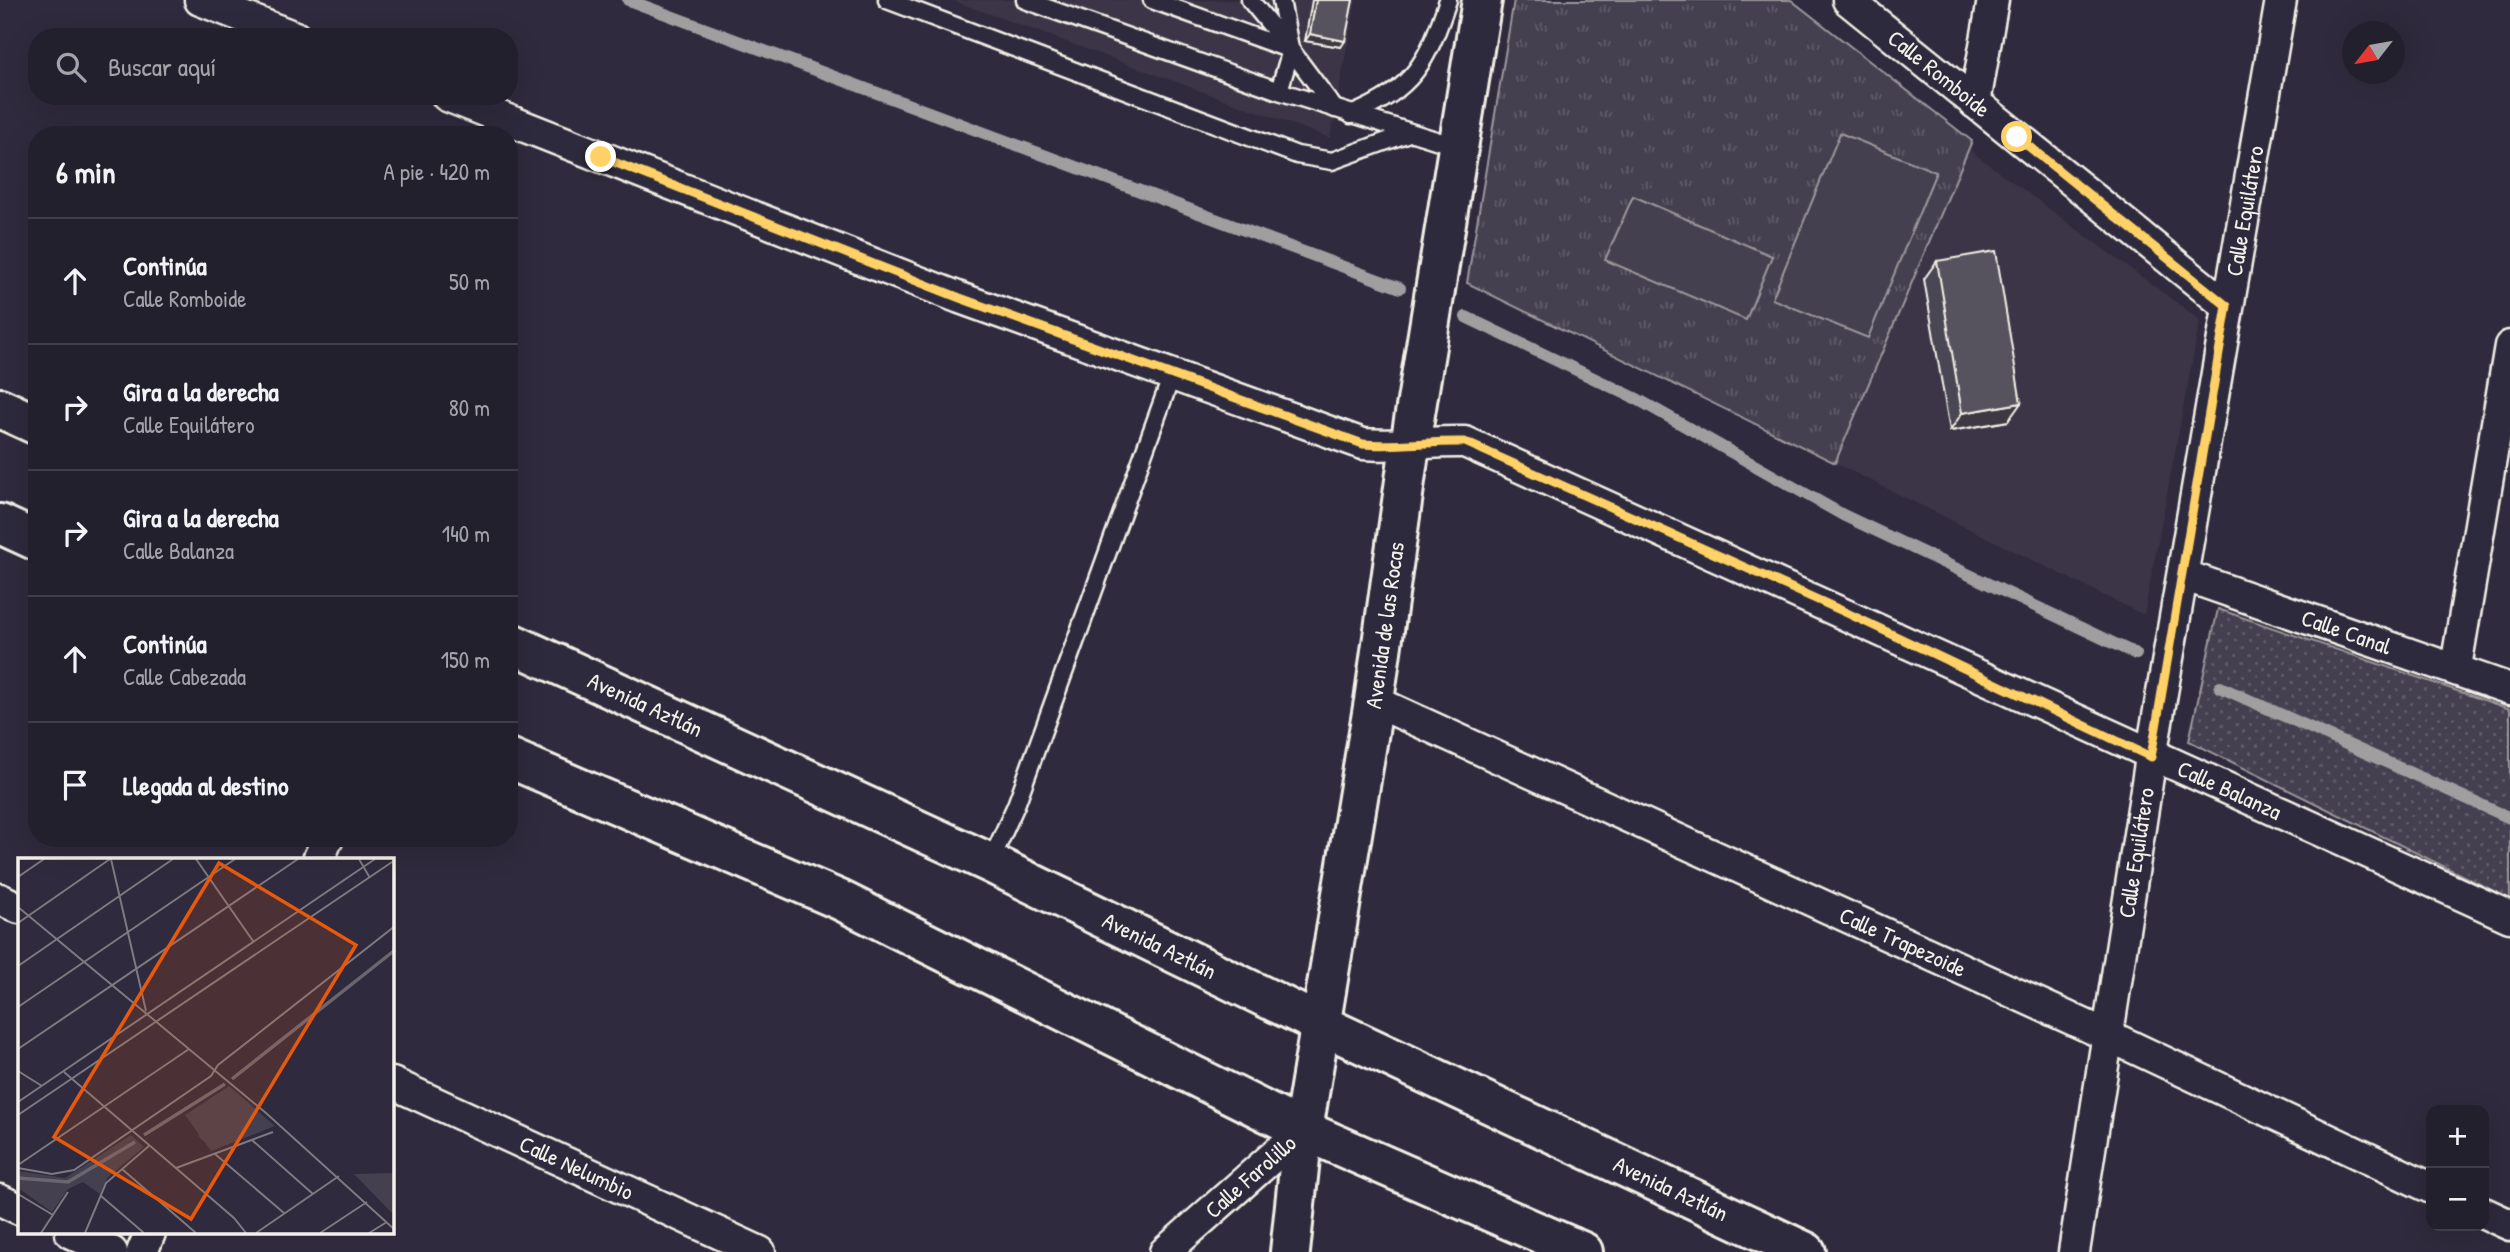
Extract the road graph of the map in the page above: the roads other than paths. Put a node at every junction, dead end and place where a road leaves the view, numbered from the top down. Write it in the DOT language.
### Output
graph roads {
  1 [pos="200,0"];
  2 [pos="887,0"];
  3 [pos="1025,0"];
  4 [pos="1152,0"];
  5 [pos="1250,0"];
  6 [pos="1281,0"];
  7 [pos="1448,0"];
  8 [pos="1482,0"];
  9 [pos="1848,0"];
  10 [pos="1993,0"];
  11 [pos="2281,0"];
  12 [pos="272,28"];
  13 [pos="1291,50"];
  14 [pos="1279,91"];
  15 [pos="1975,103"];
  16 [pos="470,105"];
  17 [pos="1335,109"];
  18 [pos="1351,115"];
  19 [pos="1409,133"];
  20 [pos="1458,147"];
  21 [pos="2227,306"];
  22 [pos="2510,346"];
  23 [pos="1172,375"];
  24 [pos="0,408"];
  25 [pos="28,421"];
  26 [pos="1410,444"];
  27 [pos="0,524"];
  28 [pos="28,537"];
  29 [pos="2183,575"];
  30 [pos="518,646"];
  31 [pos="2456,667"];
  32 [pos="2510,689"];
  33 [pos="1374,701"];
  34 [pos="2154,744"];
  35 [pos="518,762"];
  36 [pos="990,863"];
  37 [pos="0,899"];
  38 [pos="18,908"];
  39 [pos="2510,917"];
  40 [pos="1322,1025"];
  41 [pos="2109,1036"];
  42 [pos="394,1084"];
  43 [pos="1303,1130"];
  44 [pos="2426,1186"];
  45 [pos="0,1200"];
  46 [pos="18,1209"];
  47 [pos="2489,1215"];
  48 [pos="2510,1225"];
  49 [pos="73,1234"];
  50 [pos="150,1234"];
  51 [pos="112,1252"];
  52 [pos="142,1252"];
  53 [pos="760,1252"];
  54 [pos="1165,1252"];
  55 [pos="1290,1252"];
  56 [pos="1583,1252"];
  57 [pos="1806,1252"];
  58 [pos="2074,1252"];
  1 -- 12 [label="street"];
  2 -- 19 [label="lane"];
  3 -- 14 [label="lane"];
  4 -- 13 [label="lane"];
  5 -- 13 [label="lane"];
  6 -- 13 [label="lane"];
  7 -- 18 [label="lane"];
  8 -- 20 [label="main road, Avenida de las Rocas"];
  9 -- 15 [label="street, Calle Romboide"];
  10 -- 15 [label="street"];
  11 -- 21 [label="street, Calle Equilátero"];
  13 -- 14 [label="lane"];
  13 -- 17 [label="lane"];
  14 -- 17 [label="lane"];
  15 -- 21 [label="street, Calle Romboide"];
  16 -- 23 [label="street, Calle Balanza"];
  17 -- 18 [label="lane"];
  18 -- 19 [label="lane"];
  19 -- 20 [label="lane"];
  20 -- 26 [label="main road, Avenida de las Rocas"];
  21 -- 29 [label="street, Calle Equilátero"];
  22 -- 31 [label="street"];
  23 -- 26 [label="street, Calle Balanza"];
  23 -- 36 [label="lane"];
  24 -- 25 [label="main road"];
  26 -- 33 [label="main road, Avenida de las Rocas"];
  26 -- 34 [label="street, Calle Balanza"];
  27 -- 28 [label="main road"];
  29 -- 31 [label="street, Calle Canal"];
  29 -- 34 [label="street, Calle Equilátero"];
  30 -- 36 [label="main road, Avenida Aztlán"];
  31 -- 32 [label="street, Calle Canal"];
  33 -- 40 [label="main road, Avenida de las Rocas"];
  33 -- 41 [label="street, Calle Trapezoide"];
  34 -- 39 [label="street, Calle Balanza"];
  34 -- 41 [label="street, Calle Equilátero"];
  35 -- 43 [label="main road"];
  36 -- 40 [label="main road, Avenida Aztlán"];
  37 -- 38 [label="street"];
  40 -- 43 [label="main road, Avenida de las Rocas"];
  40 -- 57 [label="main road, Avenida Aztlán"];
  41 -- 44 [label="street, Calle Trapezoide"];
  41 -- 58 [label="street, Calle Equilátero"];
  42 -- 53 [label="street, Calle Nelumbio"];
  43 -- 54 [label="street, Calle Farolillo"];
  43 -- 55 [label="main road, Avenida de las Rocas"];
  43 -- 56 [label="main road"];
  45 -- 46 [label="street"];
  47 -- 48 [label="street"];
  49 -- 51 [label="street"];
  50 -- 52 [label="street"];
}
